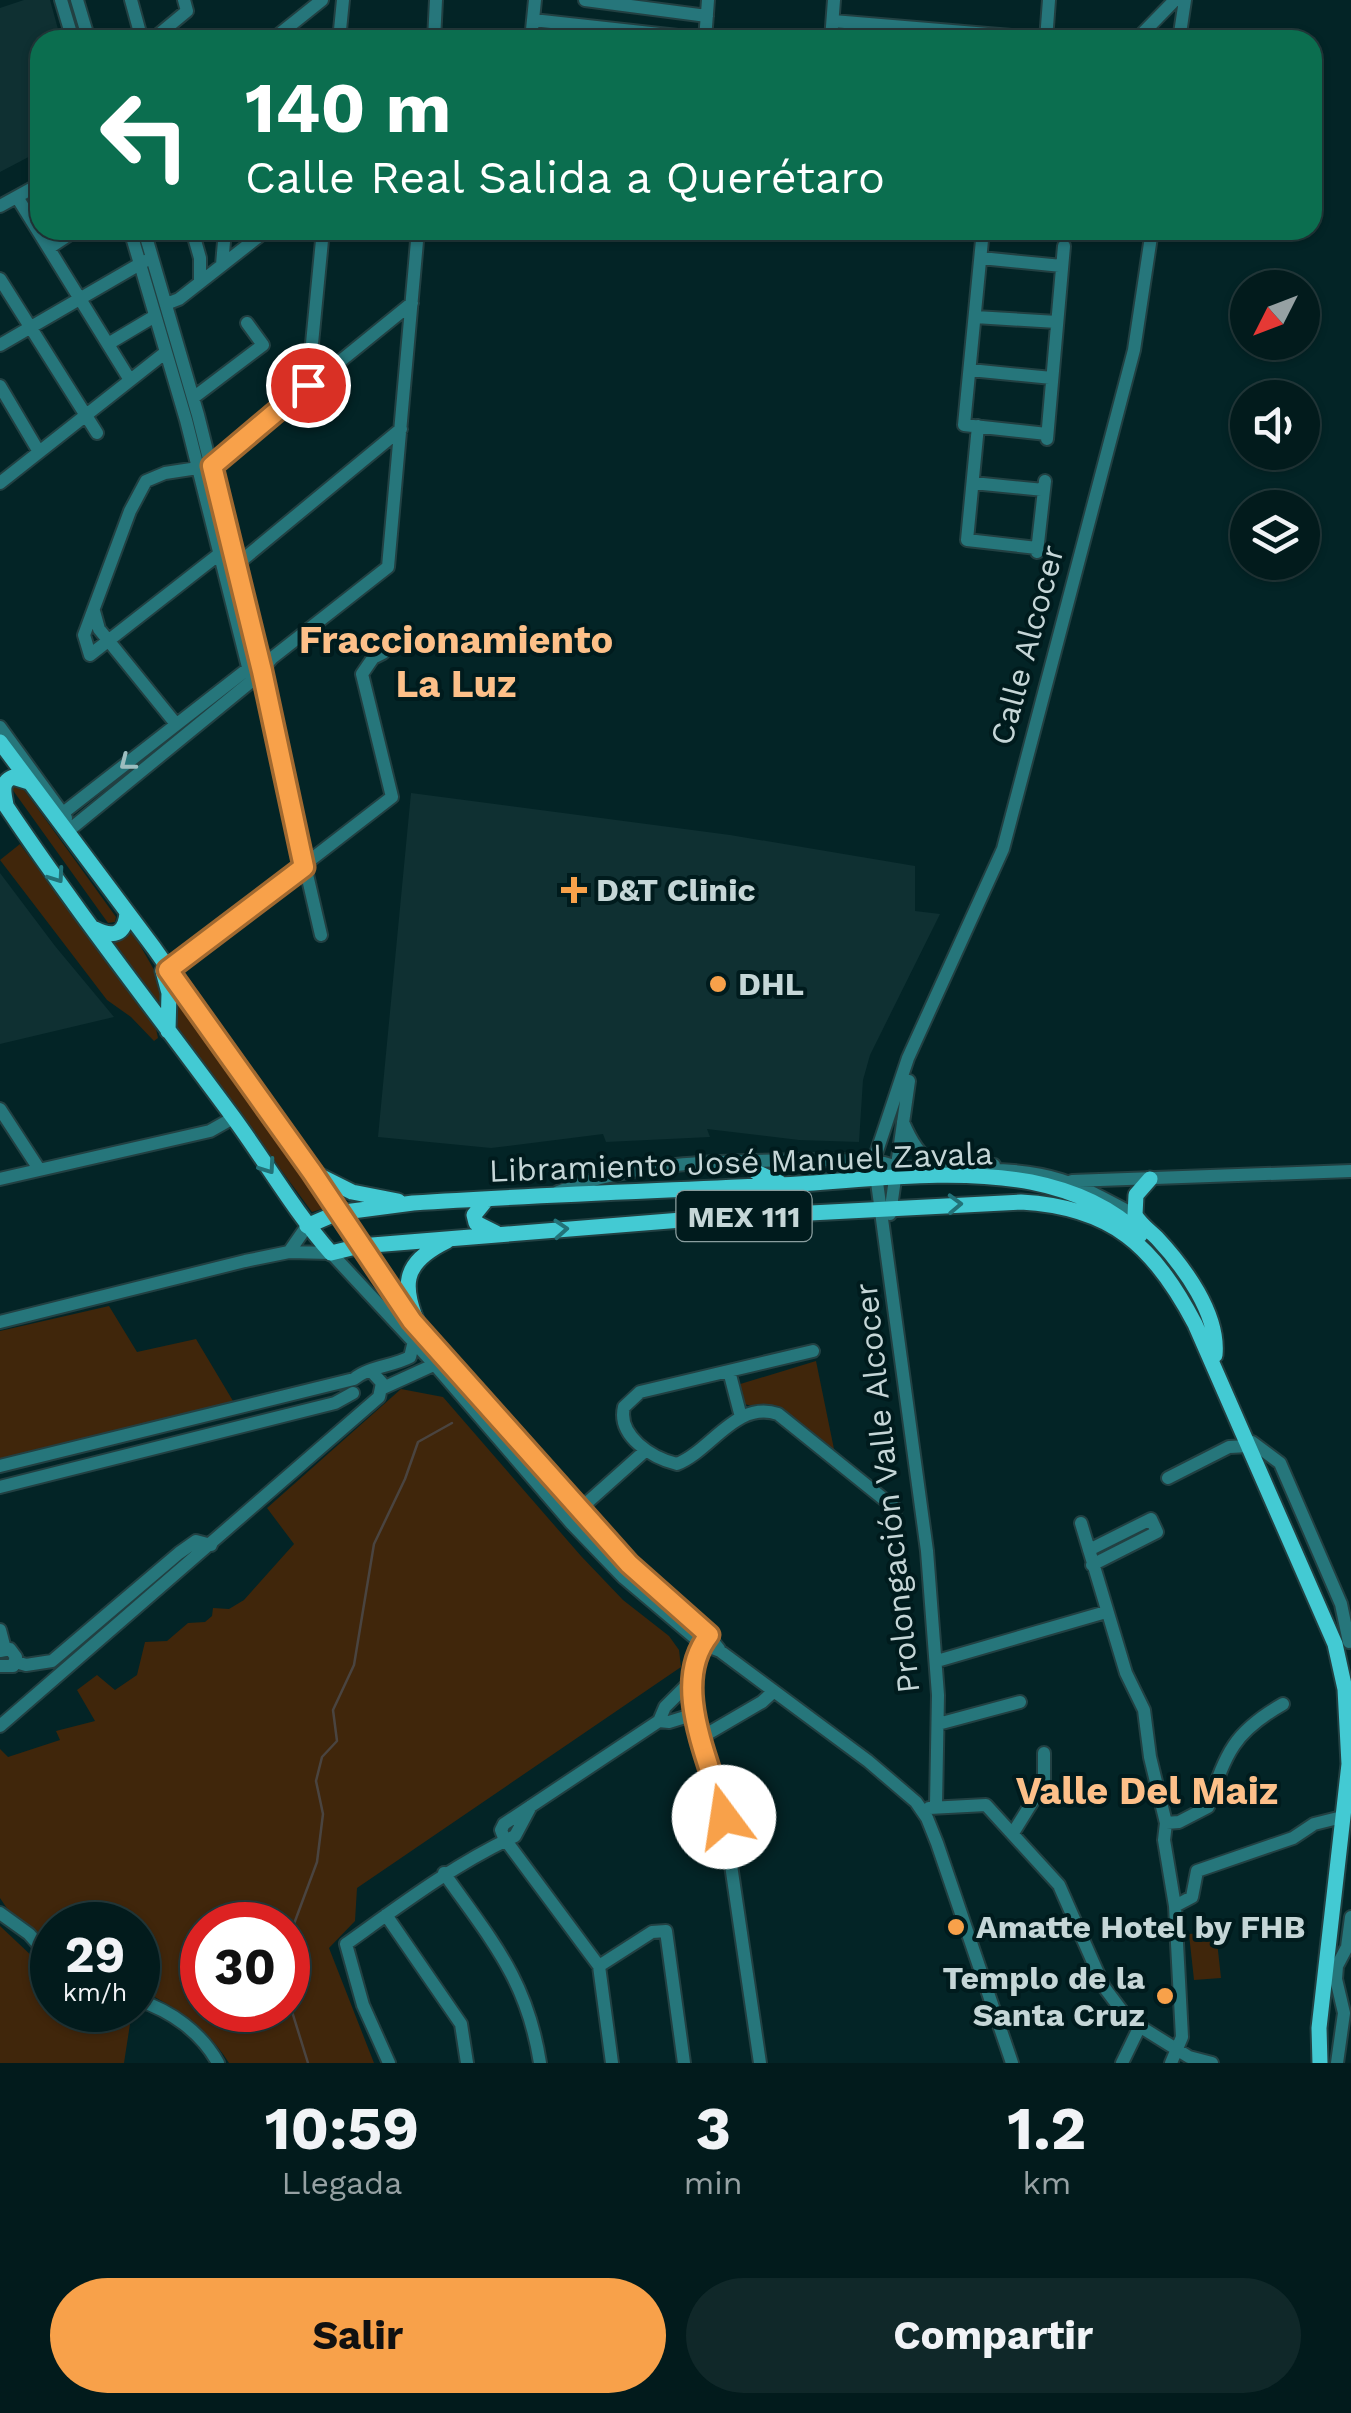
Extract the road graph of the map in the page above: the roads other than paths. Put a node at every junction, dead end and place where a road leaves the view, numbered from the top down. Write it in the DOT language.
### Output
graph roads {
  1 [pos="62,0"];
  2 [pos="77,0"];
  3 [pos="131,0"];
  4 [pos="184,0"];
  5 [pos="322,0"];
  6 [pos="342,0"];
  7 [pos="436,0"];
  8 [pos="535,0"];
  9 [pos="586,0"];
  10 [pos="708,0"];
  11 [pos="834,0"];
  12 [pos="1049,0"];
  13 [pos="1176,0"];
  14 [pos="1185,0"];
  15 [pos="707,16"];
  16 [pos="533,20"];
  17 [pos="833,21"];
  18 [pos="70,30"];
  19 [pos="85,30"];
  20 [pos="139,30"];
  21 [pos="164,30"];
  22 [pos="284,30"];
  23 [pos="340,30"];
  24 [pos="434,30"];
  25 [pos="532,30"];
  26 [pos="624,30"];
  27 [pos="706,30"];
  28 [pos="832,30"];
  29 [pos="936,30"];
  30 [pos="1050,30"];
  31 [pos="1146,30"];
  32 [pos="1180,30"];
  33 [pos="30,189"];
  34 [pos="18,196"];
  35 [pos="0,206"];
  36 [pos="30,216"];
  37 [pos="44,240"];
  38 [pos="61,240"];
  39 [pos="135,240"];
  40 [pos="145,240"];
  41 [pos="195,240"];
  42 [pos="224,240"];
  43 [pos="254,240"];
  44 [pos="321,240"];
  45 [pos="417,240"];
  46 [pos="982,240"];
  47 [pos="1150,240"];
  48 [pos="1064,246"];
  49 [pos="49,248"];
  50 [pos="980,258"];
  51 [pos="146,260"];
  52 [pos="222,266"];
  53 [pos="1062,266"];
  54 [pos="0,279"];
  55 [pos="200,282"];
  56 [pos="80,299"];
  57 [pos="412,303"];
  58 [pos="166,304"];
  59 [pos="155,316"];
  60 [pos="975,317"];
  61 [pos="1057,322"];
  62 [pos="247,323"];
  63 [pos="29,328"];
  64 [pos="0,344"];
  65 [pos="108,344"];
  66 [pos="166,352"];
  67 [pos="970,370"];
  68 [pos="1052,378"];
  69 [pos="130,380"];
  70 [pos="308,385"];
  71 [pos="0,386"];
  72 [pos="194,398"];
  73 [pos="86,415"];
  74 [pos="978,426"];
  75 [pos="400,429"];
  76 [pos="98,433"];
  77 [pos="39,452"];
  78 [pos="204,466"];
  79 [pos="0,482"];
  80 [pos="973,484"];
  81 [pos="218,556"];
  82 [pos="235,566"];
  83 [pos="94,611"];
  84 [pos="109,641"];
  85 [pos="384,653"];
  86 [pos="259,667"];
  87 [pos="176,724"];
  88 [pos="0,726"];
  89 [pos="156,740"];
  90 [pos="0,742"];
  91 [pos="166,752"];
  92 [pos="30,782"];
  93 [pos="3,801"];
  94 [pos="63,814"];
  95 [pos="72,827"];
  96 [pos="304,867"];
  97 [pos="112,892"];
  98 [pos="128,914"];
  99 [pos="94,930"];
  100 [pos="320,935"];
  101 [pos="154,948"];
  102 [pos="168,970"];
  103 [pos="168,1031"];
  104 [pos="908,1058"];
  105 [pos="0,1108"];
  106 [pos="233,1118"];
  107 [pos="903,1122"];
  108 [pos="874,1160"];
  109 [pos="748,1162"];
  110 [pos="39,1169"];
  111 [pos="1010,1170"];
  112 [pos="1351,1171"];
  113 [pos="312,1172"];
  114 [pos="897,1172"];
  115 [pos="874,1178"];
  116 [pos="1150,1179"];
  117 [pos="0,1180"];
  118 [pos="1070,1181"];
  119 [pos="784,1185"];
  120 [pos="551,1195"];
  121 [pos="487,1199"];
  122 [pos="413,1204"];
  123 [pos="886,1207"];
  124 [pos="338,1213"];
  125 [pos="1135,1215"];
  126 [pos="307,1226"];
  127 [pos="498,1234"];
  128 [pos="454,1237"];
  129 [pos="360,1246"];
  130 [pos="289,1252"];
  131 [pos="330,1254"];
  132 [pos="0,1322"];
  133 [pos="417,1336"];
  134 [pos="813,1351"];
  135 [pos="1215,1355"];
  136 [pos="440,1362"];
  137 [pos="729,1371"];
  138 [pos="372,1372"];
  139 [pos="355,1389"];
  140 [pos="379,1394"];
  141 [pos="335,1403"];
  142 [pos="740,1417"];
  143 [pos="353,1420"];
  144 [pos="1250,1444"];
  145 [pos="645,1451"];
  146 [pos="0,1466"];
  147 [pos="1168,1478"];
  148 [pos="0,1486"];
  149 [pos="580,1509"];
  150 [pos="896,1510"];
  151 [pos="1081,1523"];
  152 [pos="211,1544"];
  153 [pos="1088,1550"];
  154 [pos="1092,1565"];
  155 [pos="1106,1612"];
  156 [pos="0,1630"];
  157 [pos="705,1640"];
  158 [pos="1346,1642"];
  159 [pos="2,1650"];
  160 [pos="937,1661"];
  161 [pos="16,1662"];
  162 [pos="0,1666"];
  163 [pos="1349,1674"];
  164 [pos="690,1682"];
  165 [pos="774,1691"];
  166 [pos="1020,1702"];
  167 [pos="1351,1703"];
  168 [pos="1283,1704"];
  169 [pos="695,1714"];
  170 [pos="659,1722"];
  171 [pos="938,1724"];
  172 [pos="0,1726"];
  173 [pos="702,1736"];
  174 [pos="1044,1753"];
  175 [pos="1351,1791"];
  176 [pos="936,1805"];
  177 [pos="922,1810"];
  178 [pos="1342,1818"];
  179 [pos="1166,1823"];
  180 [pos="1014,1834"];
  181 [pos="504,1838"];
  182 [pos="444,1873"];
  183 [pos="1175,1906"];
  184 [pos="0,1913"];
  185 [pos="386,1915"];
  186 [pos="1351,1917"];
  187 [pos="30,1934"];
  188 [pos="1349,1944"];
  189 [pos="1332,1957"];
  190 [pos="599,1966"];
  191 [pos="160,2008"];
  192 [pos="1139,2028"];
  193 [pos="1173,2056"];
  194 [pos="218,2063"];
  195 [pos="389,2063"];
  196 [pos="467,2063"];
  197 [pos="540,2063"];
  198 [pos="612,2063"];
  199 [pos="684,2063"];
  200 [pos="760,2063"];
  201 [pos="1012,2063"];
  202 [pos="1122,2063"];
  203 [pos="1212,2063"];
  204 [pos="1322,2063"];
  205 [pos="1336,2063"];
  1 -- 18 [label="street"];
  2 -- 19 [label="street"];
  3 -- 20 [label="street"];
  4 -- 21 [label="street"];
  5 -- 22 [label="street"];
  6 -- 23 [label="street"];
  7 -- 24 [label="street"];
  8 -- 16 [label="street"];
  9 -- 15 [label="street"];
  10 -- 15 [label="street"];
  11 -- 17 [label="street"];
  12 -- 30 [label="street"];
  13 -- 31 [label="street"];
  14 -- 32 [label="street"];
  15 -- 27 [label="street"];
  16 -- 25 [label="street"];
  16 -- 26 [label="street"];
  17 -- 28 [label="street"];
  17 -- 29 [label="street"];
  33 -- 34 [label="street"];
  34 -- 35 [label="street"];
  34 -- 36 [label="street"];
  37 -- 49 [label="street"];
  38 -- 49 [label="street"];
  39 -- 51 [label="street"];
  40 -- 51 [label="street"];
  41 -- 55 [label="street"];
  42 -- 52 [label="street"];
  43 -- 52 [label="street"];
  44 -- 70 [label="street"];
  45 -- 57 [label="street"];
  46 -- 50 [label="street"];
  47 -- 104 [label="street, Calle Alcocer"];
  48 -- 53 [label="street"];
  49 -- 56 [label="street"];
  50 -- 53 [label="street"];
  50 -- 60 [label="street"];
  51 -- 56 [label="street"];
  51 -- 58 [label="street"];
  51 -- 59 [label="street"];
  52 -- 55 [label="street"];
  53 -- 61 [label="street"];
  54 -- 63 [label="street"];
  55 -- 58 [label="street"];
  56 -- 63 [label="street"];
  56 -- 65 [label="street"];
  57 -- 70 [label="street"];
  57 -- 75 [label="street"];
  58 -- 72 [label="street"];
  59 -- 65 [label="street"];
  59 -- 66 [label="street"];
  60 -- 61 [label="street"];
  60 -- 67 [label="street"];
  61 -- 68 [label="street"];
  62 -- 72 [label="street"];
  63 -- 64 [label="street"];
  63 -- 73 [label="street"];
  65 -- 69 [label="street"];
  66 -- 69 [label="street"];
  66 -- 78 [label="street"];
  67 -- 68 [label="street"];
  67 -- 74 [label="street"];
  68 -- 74 [label="street"];
  69 -- 73 [label="street"];
  70 -- 78 [label="street"];
  71 -- 77 [label="street"];
  72 -- 78 [label="street"];
  73 -- 76 [label="street"];
  73 -- 77 [label="street"];
  74 -- 80 [label="street"];
  75 -- 82 [label="street"];
  75 -- 86 [label="street"];
  77 -- 79 [label="street"];
  78 -- 81 [label="street"];
  78 -- 82 [label="street"];
  78 -- 83 [label="street"];
  80 -- 80 [label="street"];
  81 -- 84 [label="street"];
  81 -- 86 [label="street"];
  82 -- 86 [label="street"];
  83 -- 84 [label="street"];
  83 -- 84 [label="street"];
  84 -- 87 [label="street"];
  85 -- 96 [label="street"];
  86 -- 87 [label="street"];
  86 -- 91 [label="street"];
  86 -- 96 [label="street"];
  87 -- 89 [label="street"];
  88 -- 94 [label="street"];
  89 -- 91 [label="street"];
  89 -- 94 [label="street, one-way"];
  90 -- 92 [label="main road, MEX 111"];
  91 -- 95 [label="street"];
  92 -- 93 [label="main road"];
  92 -- 97 [label="main road, MEX 111"];
  93 -- 99 [label="main road, one-way"];
  94 -- 95 [label="street"];
  95 -- 97 [label="street"];
  96 -- 100 [label="street"];
  96 -- 102 [label="street"];
  97 -- 98 [label="main road, MEX 111"];
  98 -- 99 [label="main road"];
  98 -- 101 [label="main road, MEX 111"];
  99 -- 103 [label="main road"];
  101 -- 102 [label="main road, MEX 111"];
  101 -- 103 [label="main road"];
  102 -- 113 [label="main road, MEX 111"];
  103 -- 106 [label="main road"];
  104 -- 107 [label="street, Calle Alcocer"];
  104 -- 108 [label="street, Calle Alcocer"];
  105 -- 110 [label="street"];
  106 -- 110 [label="street"];
  106 -- 126 [label="main road, one-way"];
  107 -- 111 [label="street"];
  107 -- 114 [label="street, Calle Alcocer"];
  108 -- 109 [label="street"];
  108 -- 114 [label="street"];
  108 -- 115 [label="street, Calle Alcocer"];
  109 -- 119 [label="main road"];
  109 -- 120 [label="street"];
  110 -- 117 [label="street"];
  111 -- 114 [label="street"];
  111 -- 118 [label="street"];
  112 -- 116 [label="street"];
  113 -- 122 [label="main road, MEX 111"];
  113 -- 124 [label="main road, MEX 111"];
  114 -- 115 [label="main road, Libramiento José Manuel Zavala / MEX 111"];
  114 -- 123 [label="street, Calle Alcocer"];
  114 -- 135 [label="main road, Libramiento José Manuel Zavala / MEX 111"];
  115 -- 119 [label="main road, Libramiento José Manuel Zavala / MEX 111"];
  115 -- 123 [label="street, Calle Alcocer"];
  116 -- 118 [label="street"];
  116 -- 125 [label="main road"];
  118 -- 125 [label="street"];
  119 -- 120 [label="main road, Libramiento José Manuel Zavala / MEX 111"];
  120 -- 121 [label="main road, Libramiento José Manuel Zavala / MEX 111"];
  121 -- 122 [label="main road, Libramiento José Manuel Zavala / MEX 111"];
  121 -- 127 [label="main road"];
  122 -- 124 [label="main road, MEX 111"];
  127 -- 123 [label="main road, Libramiento José Manuel Zavala / MEX 111, one-way"];
  123 -- 144 [label="main road, Libramiento José Manuel Zavala / MEX 111, one-way"];
  123 -- 160 [label="street, Prolongación Valle Alcocer"];
  124 -- 126 [label="main road, MEX 111"];
  124 -- 129 [label="main road, MEX 111"];
  125 -- 135 [label="main road"];
  126 -- 130 [label="street"];
  126 -- 131 [label="main road"];
  127 -- 128 [label="main road, Libramiento José Manuel Zavala / MEX 111"];
  128 -- 129 [label="main road, Libramiento José Manuel Zavala / MEX 111"];
  128 -- 133 [label="main road"];
  129 -- 131 [label="main road, MEX 111"];
  129 -- 133 [label="street"];
  130 -- 131 [label="street"];
  130 -- 132 [label="street"];
  131 -- 133 [label="street"];
  133 -- 136 [label="street"];
  133 -- 138 [label="street"];
  134 -- 137 [label="street"];
  135 -- 144 [label="main road, Libramiento José Manuel Zavala / MEX 111"];
  136 -- 140 [label="street"];
  136 -- 149 [label="street"];
  136 -- 157 [label="street"];
  137 -- 142 [label="street"];
  137 -- 145 [label="street"];
  138 -- 139 [label="street"];
  138 -- 140 [label="street"];
  139 -- 140 [label="street"];
  139 -- 141 [label="street"];
  139 -- 143 [label="street"];
  139 -- 146 [label="street"];
  140 -- 143 [label="street"];
  141 -- 143 [label="street"];
  141 -- 148 [label="street"];
  142 -- 145 [label="street"];
  142 -- 150 [label="street"];
  143 -- 152 [label="street"];
  144 -- 147 [label="street"];
  144 -- 158 [label="main road, Libramiento José Manuel Zavala / MEX 111"];
  144 -- 178 [label="main road, Libramiento José Manuel Zavala / MEX 111"];
  145 -- 149 [label="street"];
  149 -- 157 [label="street"];
  151 -- 153 [label="street"];
  152 -- 161 [label="street"];
  152 -- 172 [label="street"];
  153 -- 154 [label="street"];
  153 -- 154 [label="street"];
  154 -- 155 [label="street"];
  155 -- 160 [label="street"];
  155 -- 179 [label="street"];
  156 -- 159 [label="street"];
  157 -- 164 [label="street"];
  157 -- 165 [label="street"];
  158 -- 163 [label="main road, Libramiento José Manuel Zavala / MEX 111"];
  159 -- 161 [label="street"];
  160 -- 171 [label="street, Prolongación Valle Alcocer"];
  161 -- 162 [label="street"];
  163 -- 167 [label="main road, Libramiento José Manuel Zavala / MEX 111"];
  164 -- 169 [label="street"];
  164 -- 170 [label="street"];
  165 -- 173 [label="street"];
  165 -- 177 [label="street"];
  166 -- 171 [label="street"];
  168 -- 179 [label="street"];
  169 -- 170 [label="street"];
  169 -- 173 [label="street"];
  170 -- 181 [label="street"];
  171 -- 176 [label="street, Prolongación Valle Alcocer"];
  173 -- 200 [label="street"];
  174 -- 180 [label="street"];
  175 -- 189 [label="main road, Libramiento José Manuel Zavala / MEX 111"];
  176 -- 177 [label="street"];
  176 -- 180 [label="street"];
  177 -- 201 [label="street"];
  178 -- 183 [label="street"];
  178 -- 204 [label="main road, Libramiento José Manuel Zavala / MEX 111"];
  179 -- 183 [label="street"];
  180 -- 192 [label="street"];
  181 -- 182 [label="street"];
  181 -- 190 [label="street"];
  182 -- 185 [label="street"];
  182 -- 197 [label="street"];
  183 -- 193 [label="street"];
  184 -- 187 [label="street"];
  185 -- 195 [label="street"];
  185 -- 196 [label="street"];
  186 -- 188 [label="street"];
  188 -- 189 [label="street"];
  188 -- 205 [label="street"];
  189 -- 204 [label="main road, Libramiento José Manuel Zavala / MEX 111"];
  190 -- 198 [label="street"];
  190 -- 199 [label="street"];
  191 -- 194 [label="street"];
  192 -- 193 [label="street"];
  192 -- 202 [label="street"];
  193 -- 203 [label="street"];
}
